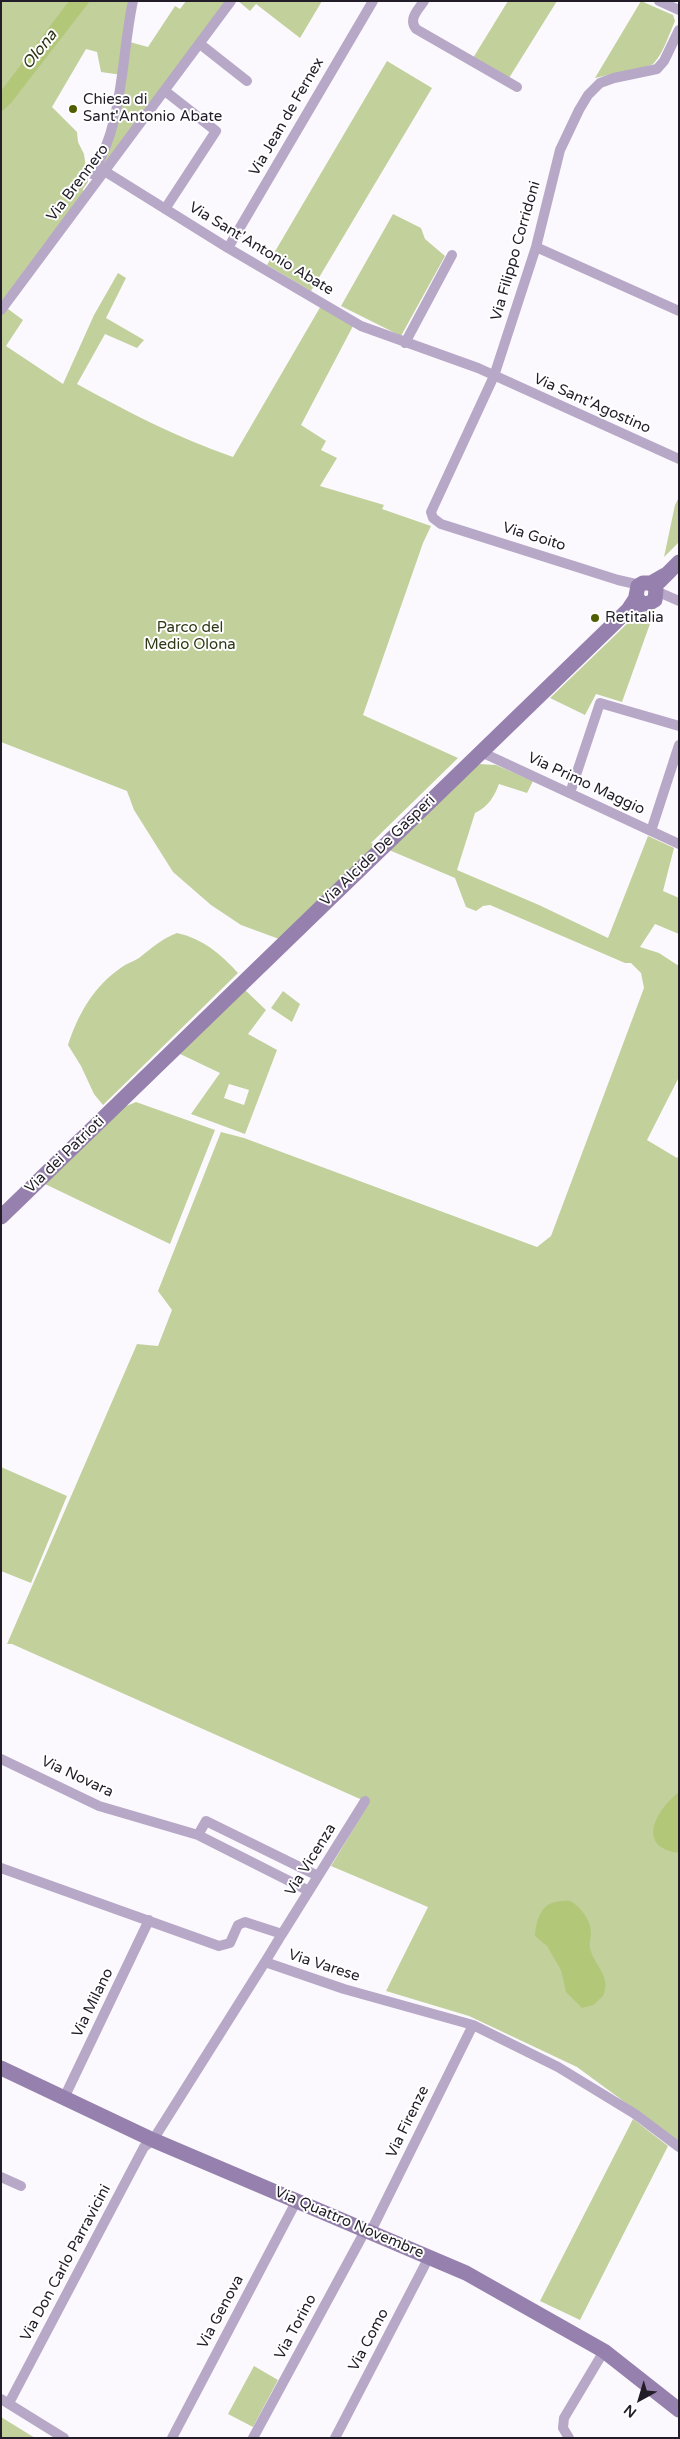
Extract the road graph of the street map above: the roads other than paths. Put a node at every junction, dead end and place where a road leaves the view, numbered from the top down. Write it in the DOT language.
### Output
graph roads {
  1 [pos="133,1"];
  2 [pos="231,1"];
  3 [pos="373,1"];
  4 [pos="424,1"];
  5 [pos="659,1"];
  6 [pos="679,10"];
  7 [pos="679,30"];
  8 [pos="200,44"];
  9 [pos="247,81"];
  10 [pos="517,87"];
  11 [pos="165,91"];
  12 [pos="106,172"];
  13 [pos="92,174"];
  14 [pos="166,209"];
  15 [pos="536,247"];
  16 [pos="228,248"];
  17 [pos="452,256"];
  18 [pos="1,310"];
  19 [pos="679,311"];
  20 [pos="404,343"];
  21 [pos="494,376"];
  22 [pos="679,459"];
  23 [pos="441,524"];
  24 [pos="679,562"];
  25 [pos="644,595"];
  26 [pos="677,601"];
  27 [pos="679,726"];
  28 [pos="679,746"];
  29 [pos="481,752"];
  30 [pos="570,793"];
  31 [pos="651,831"];
  32 [pos="679,844"];
  33 [pos="129,1093"];
  34 [pos="1,1217"];
  35 [pos="1,1759"];
  36 [pos="365,1801"];
  37 [pos="198,1836"];
  38 [pos="1,1868"];
  39 [pos="318,1876"];
  40 [pos="309,1891"];
  41 [pos="149,1920"];
  42 [pos="282,1934"];
  43 [pos="265,1962"];
  44 [pos="473,2025"];
  45 [pos="1,2068"];
  46 [pos="64,2098"];
  47 [pos="153,2140"];
  48 [pos="679,2148"];
  49 [pos="1,2177"];
  50 [pos="22,2186"];
  51 [pos="297,2200"];
  52 [pos="367,2232"];
  53 [pos="429,2257"];
  54 [pos="604,2351"];
  55 [pos="5,2401"];
  56 [pos="679,2410"];
  57 [pos="64,2438"];
  58 [pos="172,2438"];
  59 [pos="253,2438"];
  60 [pos="335,2438"];
  61 [pos="569,2438"];
  1 -- 13 [label="street"];
  2 -- 8 [label="street, Via Brennero"];
  3 -- 16 [label="street, Via Jean de Fernex"];
  4 -- 10 [label="street"];
  5 -- 6 [label="street"];
  7 -- 15 [label="street, Via Filippo Corridoni"];
  8 -- 9 [label="street"];
  8 -- 11 [label="street, Via Brennero"];
  11 -- 12 [label="street, Via Brennero"];
  11 -- 14 [label="street"];
  12 -- 14 [label="street, Via Sant'Antonio Abate"];
  12 -- 18 [label="street, Via Brennero"];
  14 -- 16 [label="street, Via Sant'Antonio Abate"];
  15 -- 19 [label="street"];
  15 -- 21 [label="street, Via Filippo Corridoni"];
  16 -- 20 [label="street, Via Sant'Antonio Abate"];
  17 -- 20 [label="street"];
  20 -- 21 [label="street, Via Sant'Antonio Abate"];
  21 -- 22 [label="street, Via Sant'Agostino"];
  21 -- 23 [label="street, Via Filippo Corridoni"];
  23 -- 25 [label="street, Via Goito"];
  24 -- 25 [label="street, Via Alcide De Gasperi"];
  25 -- 26 [label="street, Via Goito"];
  25 -- 29 [label="street, Via Alcide De Gasperi"];
  27 -- 30 [label="street"];
  28 -- 31 [label="street"];
  29 -- 30 [label="street, Via Primo Maggio"];
  29 -- 33 [label="street, Via Alcide De Gasperi"];
  30 -- 31 [label="street, Via Primo Maggio"];
  31 -- 32 [label="street, Via Primo Maggio"];
  33 -- 34 [label="street, Via dei Patrioti"];
  35 -- 37 [label="street, Via Novara"];
  36 -- 39 [label="street, Via Vicenza"];
  37 -- 39 [label="street"];
  37 -- 40 [label="street, Via Novara"];
  38 -- 41 [label="street, Via Varese"];
  39 -- 40 [label="street, Via Vicenza"];
  40 -- 42 [label="street, Via Vicenza"];
  41 -- 42 [label="street, Via Varese"];
  41 -- 46 [label="street, Via Milano"];
  42 -- 43 [label="street, Via Varese"];
  43 -- 44 [label="street, Via Varese"];
  43 -- 47 [label="street, Via Don Carlo Parravicini"];
  44 -- 48 [label="street, Via Varese"];
  44 -- 52 [label="street, Via Firenze"];
  45 -- 46 [label="street, Via Quattro Novembre"];
  46 -- 47 [label="street, Via Quattro Novembre"];
  47 -- 51 [label="street, Via Quattro Novembre"];
  47 -- 55 [label="street, Via Don Carlo Parravicini"];
  49 -- 50 [label="street"];
  51 -- 52 [label="street, Via Quattro Novembre"];
  51 -- 58 [label="street, Via Genova"];
  52 -- 53 [label="street, Via Quattro Novembre"];
  52 -- 59 [label="street, Via Torino"];
  53 -- 54 [label="street, Via Quattro Novembre"];
  53 -- 60 [label="street, Via Como"];
  54 -- 56 [label="street, Via Quattro Novembre"];
  54 -- 61 [label="street"];
  55 -- 57 [label="street"];
}
